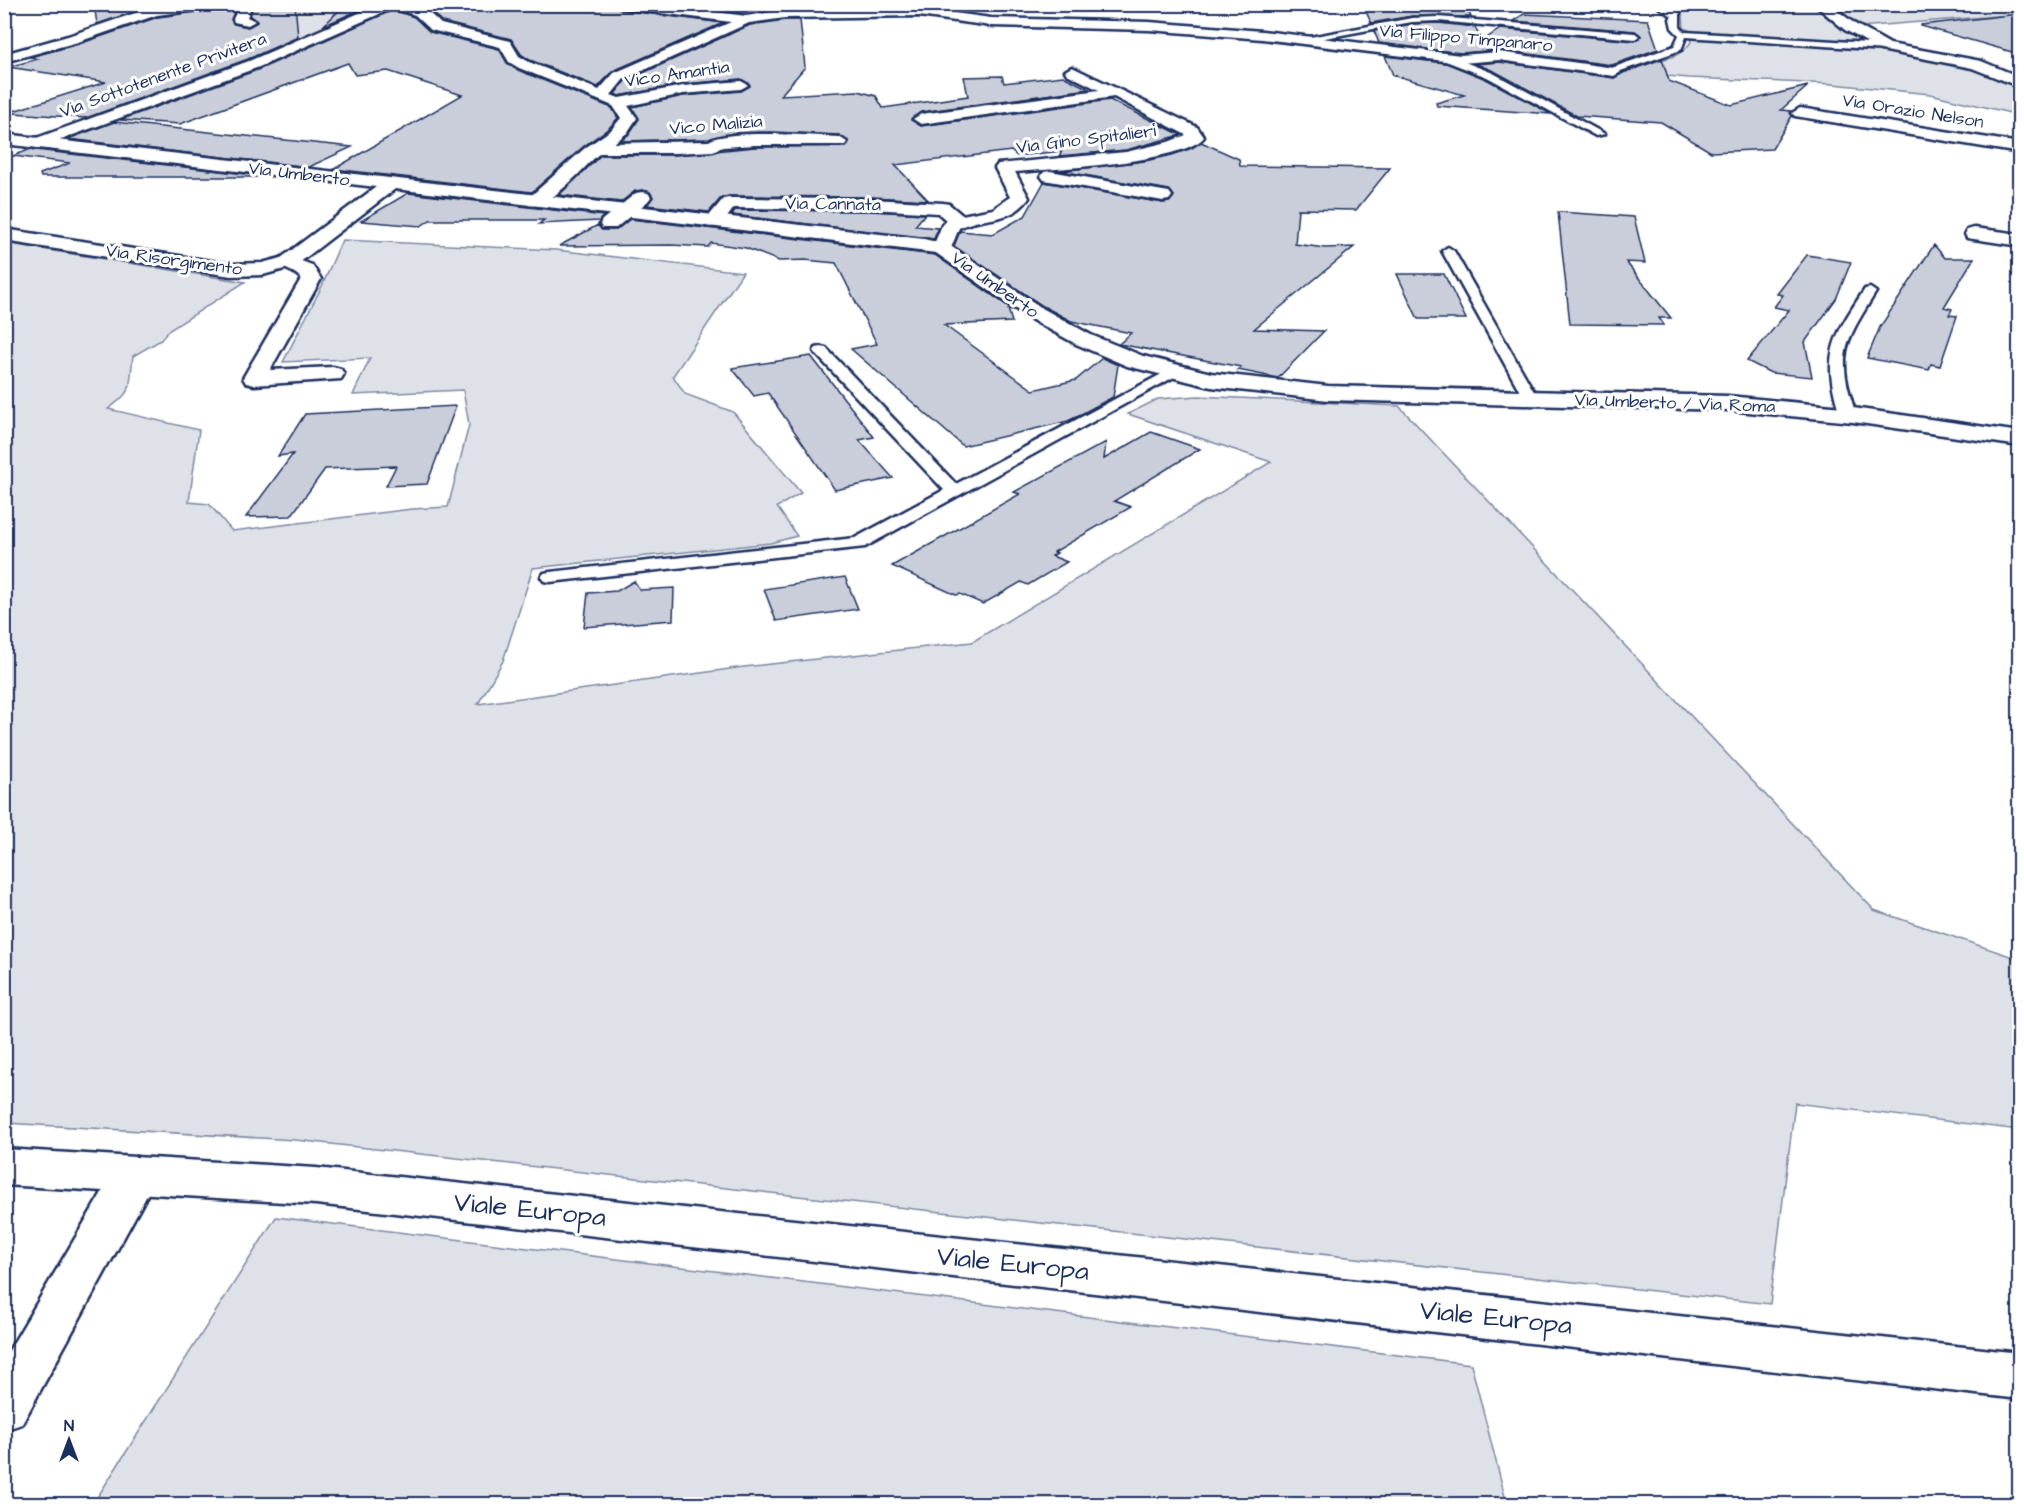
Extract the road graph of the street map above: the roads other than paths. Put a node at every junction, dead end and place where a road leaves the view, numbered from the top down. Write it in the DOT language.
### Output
graph roads {
  1 [pos="212,4"];
  2 [pos="231,4"];
  3 [pos="392,4"];
  4 [pos="621,4"];
  5 [pos="1658,4"];
  6 [pos="1820,4"];
  7 [pos="419,7"];
  8 [pos="922,8"];
  9 [pos="368,14"];
  10 [pos="746,20"];
  11 [pos="248,21"];
  12 [pos="496,26"];
  13 [pos="459,34"];
  14 [pos="1683,34"];
  15 [pos="1635,36"];
  16 [pos="1298,40"];
  17 [pos="1886,47"];
  18 [pos="1441,56"];
  19 [pos="4,58"];
  20 [pos="1072,71"];
  21 [pos="1611,72"];
  22 [pos="2019,83"];
  23 [pos="741,85"];
  24 [pos="1116,92"];
  25 [pos="601,97"];
  26 [pos="618,103"];
  27 [pos="1800,113"];
  28 [pos="921,119"];
  29 [pos="1600,134"];
  30 [pos="4,139"];
  31 [pos="839,142"];
  32 [pos="37,143"];
  33 [pos="596,148"];
  34 [pos="2019,148"];
  35 [pos="1004,168"];
  36 [pos="390,185"];
  37 [pos="772,186"];
  38 [pos="728,192"];
  39 [pos="1164,196"];
  40 [pos="642,197"];
  41 [pos="534,201"];
  42 [pos="624,212"];
  43 [pos="958,221"];
  44 [pos="713,222"];
  45 [pos="609,224"];
  46 [pos="1974,234"];
  47 [pos="4,235"];
  48 [pos="2019,240"];
  49 [pos="942,249"];
  50 [pos="1448,251"];
  51 [pos="288,262"];
  52 [pos="248,271"];
  53 [pos="1870,292"];
  54 [pos="304,293"];
  55 [pos="820,351"];
  56 [pos="1176,372"];
  57 [pos="333,374"];
  58 [pos="1328,393"];
  59 [pos="1530,397"];
  60 [pos="1848,414"];
  61 [pos="2019,439"];
  62 [pos="953,490"];
  63 [pos="550,577"];
  64 [pos="4,1167"];
  65 [pos="136,1175"];
  66 [pos="2019,1376"];
  67 [pos="4,1407"];
  1 -- 19 [label="street"];
  2 -- 11 [label="street"];
  3 -- 7 [label="street"];
  3 -- 9 [label="street, Via Sottotenente Privitera"];
  4 -- 10 [label="street"];
  5 -- 14 [label="lane"];
  6 -- 17 [label="street"];
  7 -- 9 [label="street"];
  7 -- 13 [label="street"];
  8 -- 10 [label="street, Via Filippo Timpanaro"];
  8 -- 16 [label="street, Via Filippo Timpanaro"];
  9 -- 32 [label="street, Via Sottotenente Privitera"];
  10 -- 25 [label="street"];
  12 -- 13 [label="street"];
  13 -- 25 [label="street"];
  14 -- 17 [label="lane"];
  14 -- 21 [label="lane"];
  15 -- 16 [label="lane"];
  16 -- 18 [label="street, Via Filippo Timpanaro"];
  17 -- 22 [label="street"];
  18 -- 21 [label="street, Via Filippo Timpanaro"];
  18 -- 29 [label="lane"];
  20 -- 24 [label="street"];
  23 -- 26 [label="street, Vico Amantia"];
  24 -- 28 [label="street, Via Gino Spitalieri"];
  24 -- 35 [label="street, Via Gino Spitalieri"];
  25 -- 26 [label="street"];
  26 -- 33 [label="street"];
  27 -- 34 [label="street, Via Orazio Nelson"];
  30 -- 32 [label="street, Via Umberto"];
  31 -- 33 [label="street, Vico Malizia"];
  32 -- 36 [label="street, Via Umberto"];
  33 -- 41 [label="street"];
  35 -- 39 [label="street"];
  35 -- 43 [label="street, Via Gino Spitalieri"];
  36 -- 41 [label="street, Via Umberto"];
  36 -- 51 [label="street, Via Risorgimento"];
  37 -- 38 [label="street"];
  38 -- 43 [label="street, Via Cannata"];
  38 -- 44 [label="street"];
  40 -- 42 [label="street"];
  41 -- 42 [label="street, Via Umberto"];
  42 -- 44 [label="street, Via Umberto"];
  42 -- 45 [label="street"];
  43 -- 49 [label="street"];
  44 -- 49 [label="street, Via Umberto"];
  46 -- 48 [label="street"];
  47 -- 52 [label="street, Via Risorgimento"];
  49 -- 56 [label="street, Via Umberto"];
  50 -- 59 [label="lane"];
  51 -- 52 [label="street, Via Risorgimento"];
  51 -- 54 [label="street"];
  52 -- 54 [label="street"];
  53 -- 60 [label="lane"];
  54 -- 57 [label="street"];
  55 -- 62 [label="lane"];
  56 -- 58 [label="street, Via Umberto"];
  56 -- 62 [label="lane"];
  58 -- 59 [label="street, Via Umberto / Via Roma"];
  59 -- 60 [label="street, Via Umberto / Via Roma"];
  60 -- 61 [label="street, Via Umberto / Via Roma"];
  62 -- 63 [label="lane"];
  64 -- 65 [label="street, Viale Europa"];
  65 -- 66 [label="street, Viale Europa"];
  65 -- 67 [label="street"];
}
